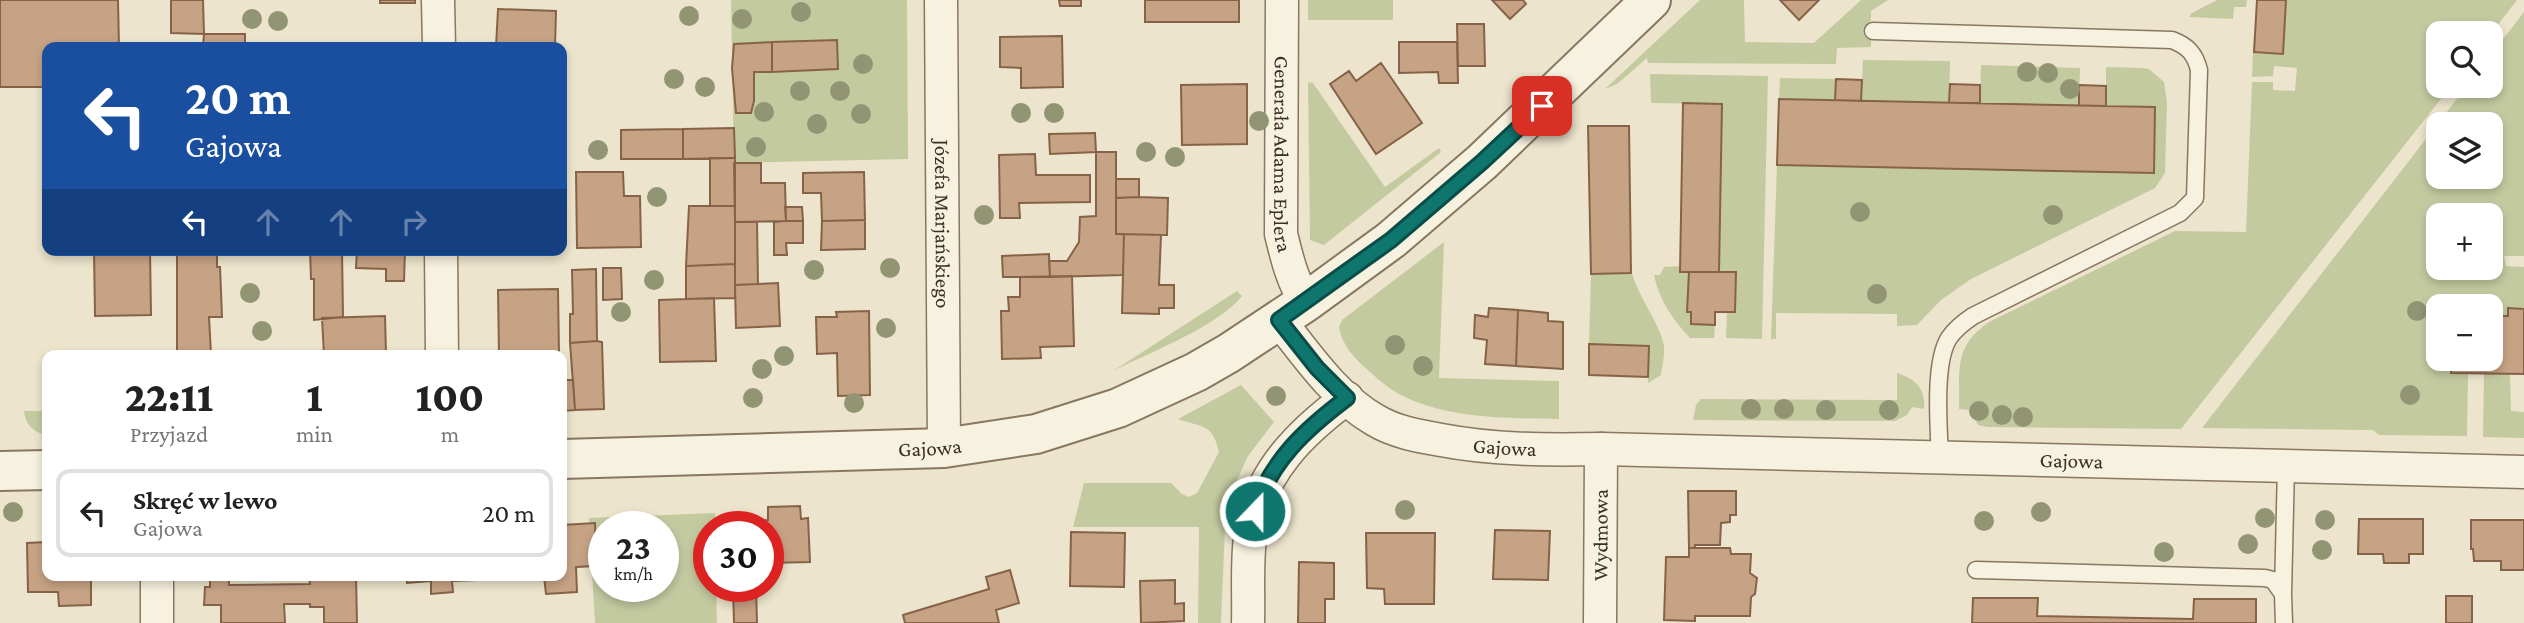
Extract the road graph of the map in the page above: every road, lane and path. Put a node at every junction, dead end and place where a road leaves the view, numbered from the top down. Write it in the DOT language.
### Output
graph roads {
  1 [pos="438,0"];
  2 [pos="941,0"];
  3 [pos="1282,0"];
  4 [pos="1651,0"];
  5 [pos="1873,31"];
  6 [pos="439,42"];
  7 [pos="441,256"];
  8 [pos="1292,311"];
  9 [pos="442,350"];
  10 [pos="1347,398"];
  11 [pos="944,448"];
  12 [pos="1601,449"];
  13 [pos="567,459"];
  14 [pos="1940,459"];
  15 [pos="2286,466"];
  16 [pos="42,470"];
  17 [pos="0,471"];
  18 [pos="2524,472"];
  19 [pos="1976,570"];
  20 [pos="157,581"];
  21 [pos="2283,594"];
  22 [pos="157,623"];
  23 [pos="1248,623"];
  24 [pos="1600,623"];
  25 [pos="2284,623"];
  1 -- 6 [label="street"];
  2 -- 11 [label="street, Józefa Marjańskiego"];
  3 -- 8 [label="street, Generała Adama Eplera"];
  4 -- 8 [label="street"];
  5 -- 14 [label="lane"];
  7 -- 9 [label="street"];
  8 -- 10 [label="street, Gajowa"];
  8 -- 11 [label="street, Gajowa"];
  10 -- 12 [label="street, Gajowa"];
  10 -- 23 [label="street"];
  11 -- 13 [label="street, Gajowa"];
  12 -- 14 [label="street, Gajowa"];
  12 -- 24 [label="street, Wydmowa"];
  14 -- 15 [label="street, Gajowa"];
  15 -- 18 [label="street, Gajowa"];
  15 -- 21 [label="lane"];
  16 -- 17 [label="street"];
  19 -- 21 [label="lane"];
  20 -- 22 [label="street"];
  21 -- 25 [label="lane"];
}
